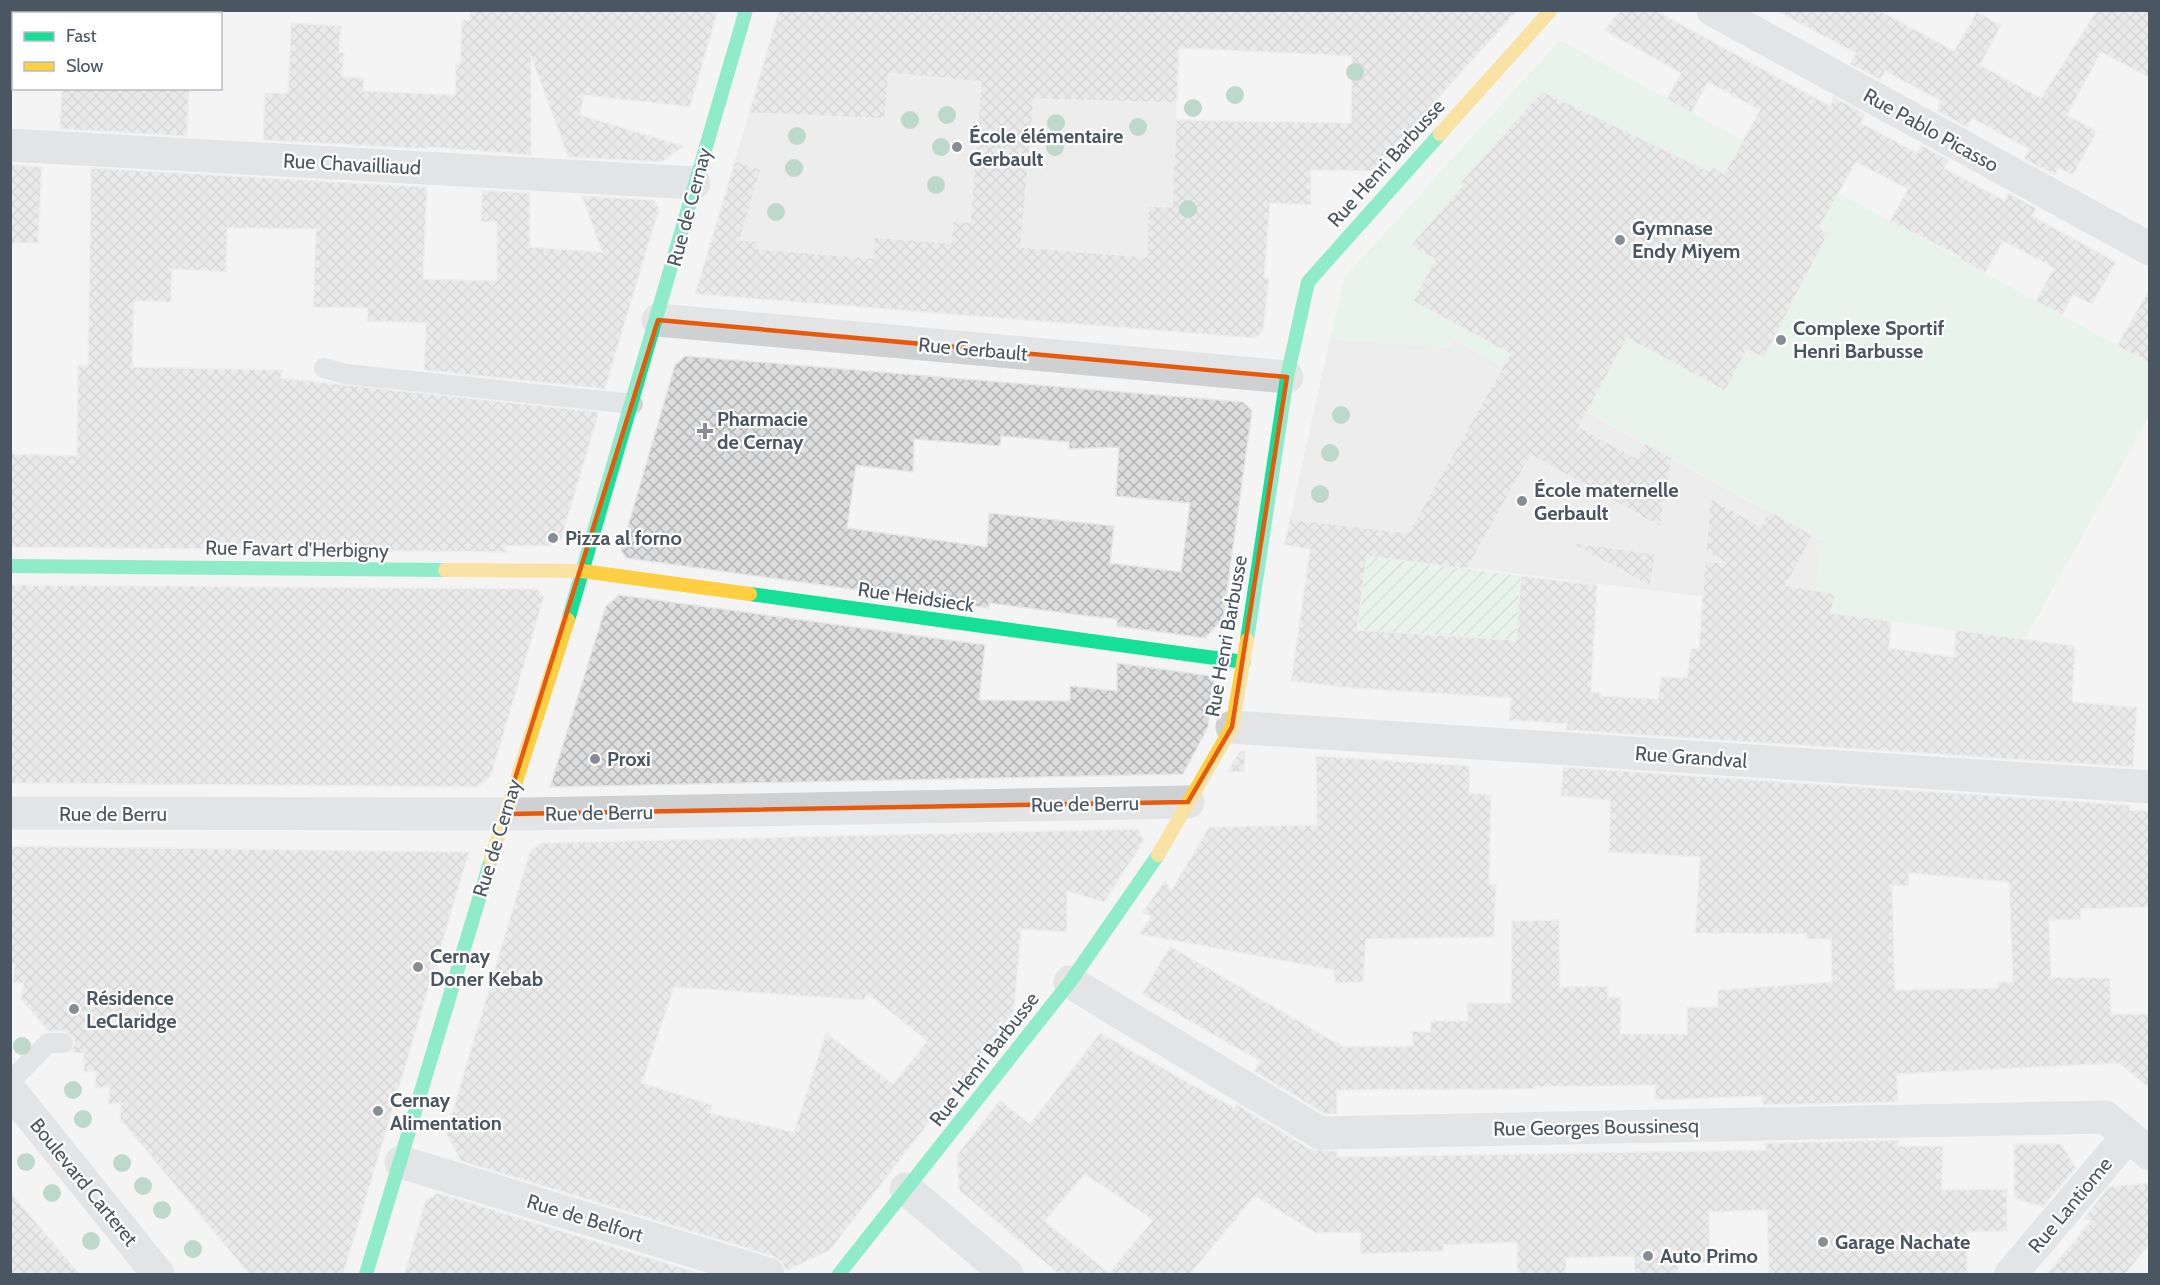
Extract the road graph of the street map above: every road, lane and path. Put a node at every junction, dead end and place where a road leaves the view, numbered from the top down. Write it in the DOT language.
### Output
graph roads {
  1 [pos="746,10"];
  2 [pos="1551,10"];
  3 [pos="1713,10"];
  4 [pos="10,145"];
  5 [pos="694,183"];
  6 [pos="2150,249"];
  7 [pos="658,320"];
  8 [pos="324,368"];
  9 [pos="1287,377"];
  10 [pos="633,404"];
  11 [pos="10,566"];
  12 [pos="582,571"];
  13 [pos="1244,662"];
  14 [pos="1232,727"];
  15 [pos="2150,788"];
  16 [pos="1188,802"];
  17 [pos="10,813"];
  18 [pos="504,814"];
  19 [pos="1070,982"];
  20 [pos="63,1043"];
  21 [pos="10,1082"];
  22 [pos="10,1090"];
  23 [pos="2139,1145"];
  24 [pos="401,1162"];
  25 [pos="906,1189"];
  26 [pos="158,1275"];
  27 [pos="366,1275"];
  28 [pos="768,1275"];
  29 [pos="839,1275"];
  30 [pos="1007,1275"];
  31 [pos="2011,1275"];
  1 -- 5 [label="street, Rue de Cernay"];
  2 -- 9 [label="street, Rue Henri Barbusse"];
  3 -- 6 [label="street, Rue Pablo Picasso"];
  4 -- 5 [label="street, Rue Chavailliaud"];
  5 -- 7 [label="street, Rue de Cernay"];
  7 -- 9 [label="street, Rue Gerbault"];
  7 -- 10 [label="street, Rue de Cernay"];
  8 -- 10 [label="lane"];
  9 -- 13 [label="street, Rue Henri Barbusse"];
  10 -- 12 [label="street, Rue de Cernay"];
  11 -- 12 [label="street, Rue Favart d'Herbigny"];
  12 -- 13 [label="street, Rue Heidsieck"];
  12 -- 18 [label="street, Rue de Cernay"];
  13 -- 14 [label="street, Rue Henri Barbusse"];
  14 -- 15 [label="street, Rue Grandval"];
  14 -- 16 [label="street, Rue Henri Barbusse"];
  16 -- 18 [label="street, Rue de Berru"];
  16 -- 19 [label="street, Rue Henri Barbusse"];
  17 -- 18 [label="street, Rue de Berru"];
  18 -- 24 [label="street, Rue de Cernay"];
  19 -- 23 [label="street, Rue Georges Boussinesq"];
  19 -- 25 [label="street, Rue Henri Barbusse"];
  20 -- 21 [label="lane"];
  22 -- 26 [label="street, Boulevard Carteret"];
  23 -- 31 [label="street, Rue Lantiome"];
  24 -- 27 [label="street, Rue de Cernay"];
  24 -- 28 [label="street, Rue de Belfort"];
  25 -- 29 [label="street, Rue Henri Barbusse"];
  25 -- 30 [label="street"];
}
